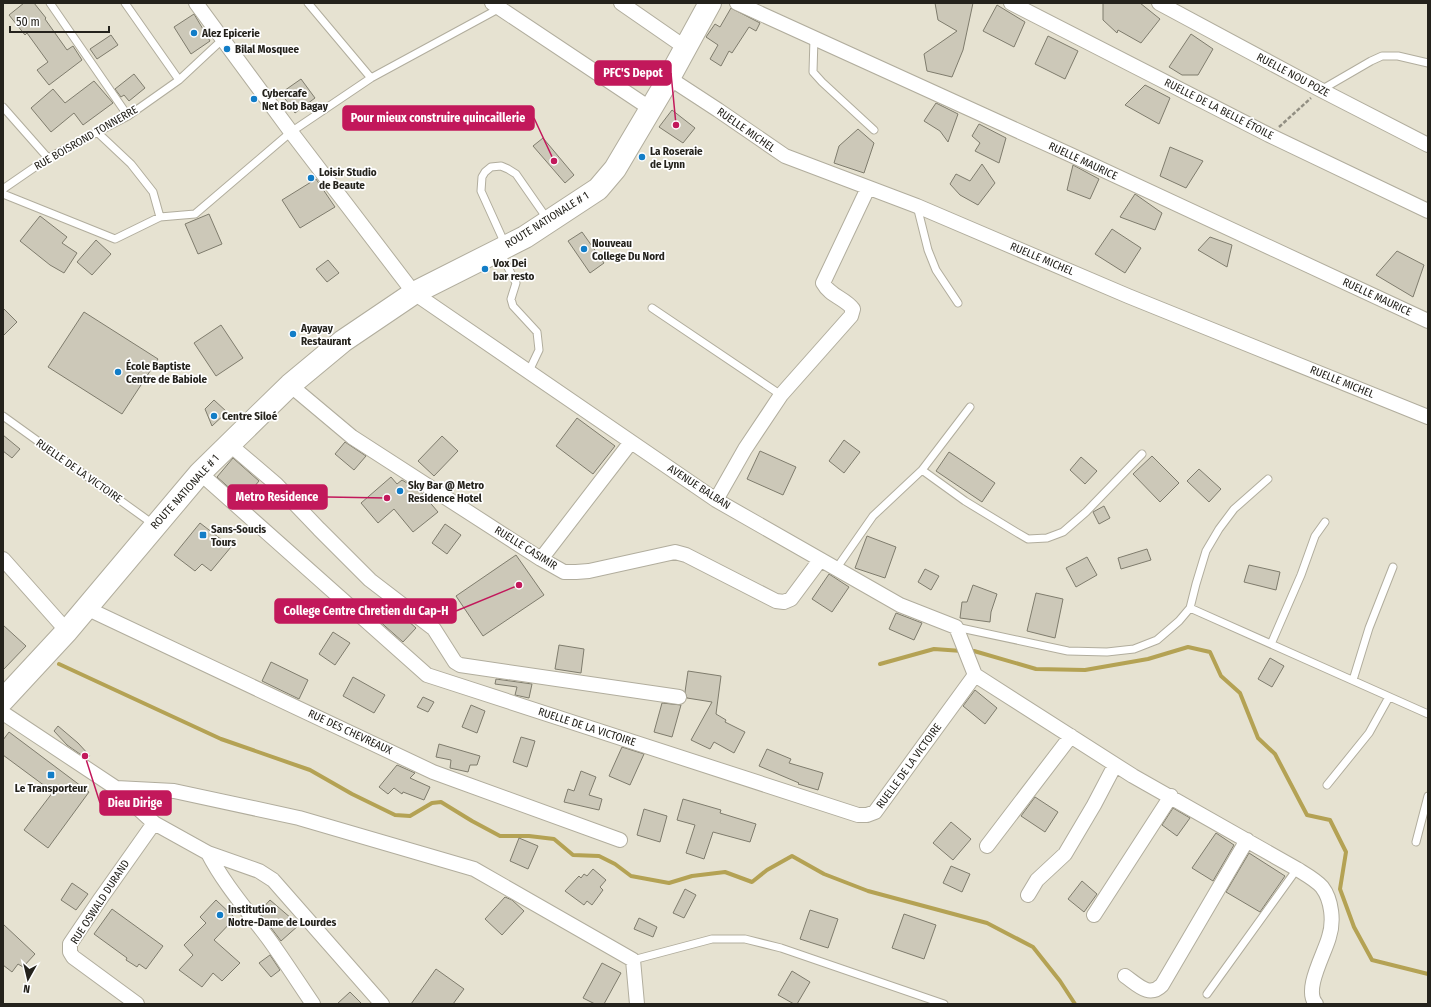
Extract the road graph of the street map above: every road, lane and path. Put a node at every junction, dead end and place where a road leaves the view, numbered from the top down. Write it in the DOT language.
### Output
graph roads {
  1 [pos="50,3"];
  2 [pos="125,3"];
  3 [pos="196,3"];
  4 [pos="308,3"];
  5 [pos="621,3"];
  6 [pos="710,3"];
  7 [pos="737,3"];
  8 [pos="1011,3"];
  9 [pos="1159,3"];
  10 [pos="496,6"];
  11 [pos="814,38"];
  12 [pos="224,40"];
  13 [pos="686,48"];
  14 [pos="1428,63"];
  15 [pos="371,78"];
  16 [pos="669,78"];
  17 [pos="179,80"];
  18 [pos="1321,90"];
  19 [pos="3,107"];
  20 [pos="651,109"];
  21 [pos="128,116"];
  22 [pos="874,130"];
  23 [pos="97,132"];
  24 [pos="291,132"];
  25 [pos="1269,135"];
  26 [pos="1428,145"];
  27 [pos="48,158"];
  28 [pos="868,188"];
  29 [pos="3,189"];
  30 [pos="3,194"];
  31 [pos="917,206"];
  32 [pos="1428,211"];
  33 [pos="160,217"];
  34 [pos="548,221"];
  35 [pos="503,248"];
  36 [pos="414,293"];
  37 [pos="958,303"];
  38 [pos="652,308"];
  39 [pos="1428,321"];
  40 [pos="529,371"];
  41 [pos="290,385"];
  42 [pos="782,395"];
  43 [pos="970,407"];
  44 [pos="3,416"];
  45 [pos="1428,417"];
  46 [pos="631,442"];
  47 [pos="229,444"];
  48 [pos="1142,454"];
  49 [pos="922,470"];
  50 [pos="200,473"];
  51 [pos="1268,479"];
  52 [pos="716,500"];
  53 [pos="1325,522"];
  54 [pos="155,525"];
  55 [pos="3,558"];
  56 [pos="541,559"];
  57 [pos="820,560"];
  58 [pos="1393,567"];
  59 [pos="836,570"];
  60 [pos="86,608"];
  61 [pos="1190,608"];
  62 [pos="956,627"];
  63 [pos="67,631"];
  64 [pos="1270,644"];
  65 [pos="976,675"];
  66 [pos="1352,680"];
  67 [pos="679,697"];
  68 [pos="1389,697"];
  69 [pos="3,700"];
  70 [pos="3,713"];
  71 [pos="1428,714"];
  72 [pos="1071,736"];
  73 [pos="1115,764"];
  74 [pos="1327,786"];
  75 [pos="116,788"];
  76 [pos="1170,796"];
  77 [pos="1428,796"];
  78 [pos="154,823"];
  79 [pos="620,840"];
  80 [pos="1247,840"];
  81 [pos="1416,842"];
  82 [pos="987,846"];
  83 [pos="208,853"];
  84 [pos="1297,869"];
  85 [pos="1028,895"];
  86 [pos="1094,915"];
  87 [pos="633,960"];
  88 [pos="1125,976"];
  89 [pos="1207,994"];
  90 [pos="137,1004"];
  91 [pos="313,1004"];
  92 [pos="382,1004"];
  93 [pos="637,1004"];
  94 [pos="944,1004"];
  95 [pos="1316,1004"];
  1 -- 21 [label="lane"];
  2 -- 17 [label="lane"];
  3 -- 12 [label="street, AVENUE BALBAN"];
  4 -- 15 [label="lane"];
  5 -- 13 [label="street"];
  6 -- 13 [label="main road, ROUTE NATIONALE # 1"];
  7 -- 11 [label="street, RUELLE MAURICE"];
  8 -- 25 [label="street, RUELLE DE LA BELLE ÉTOILE"];
  9 -- 18 [label="street, RUELLE NOU POZE"];
  10 -- 15 [label="lane"];
  10 -- 20 [label="street"];
  11 -- 22 [label="lane"];
  11 -- 39 [label="street, RUELLE MAURICE"];
  12 -- 17 [label="lane, RUE BOISROND TONNERRE"];
  12 -- 24 [label="street, AVENUE BALBAN"];
  13 -- 16 [label="main road, ROUTE NATIONALE # 1"];
  14 -- 18 [label="lane"];
  15 -- 24 [label="lane"];
  16 -- 20 [label="main road, ROUTE NATIONALE # 1"];
  16 -- 28 [label="street, RUELLE MICHEL"];
  17 -- 21 [label="lane, RUE BOISROND TONNERRE"];
  18 -- 25 [label="path"];
  18 -- 26 [label="street, RUELLE NOU POZE"];
  19 -- 27 [label="lane"];
  20 -- 34 [label="main road, ROUTE NATIONALE # 1"];
  21 -- 23 [label="lane, RUE BOISROND TONNERRE"];
  23 -- 27 [label="lane, RUE BOISROND TONNERRE"];
  23 -- 33 [label="lane"];
  24 -- 33 [label="lane"];
  24 -- 36 [label="street, AVENUE BALBAN"];
  25 -- 32 [label="street, RUELLE DE LA BELLE ÉTOILE"];
  27 -- 29 [label="lane, RUE BOISROND TONNERRE"];
  28 -- 31 [label="street, RUELLE MICHEL"];
  28 -- 42 [label="street"];
  30 -- 33 [label="lane"];
  31 -- 37 [label="lane"];
  31 -- 45 [label="street, RUELLE MICHEL"];
  34 -- 35 [label="main road, ROUTE NATIONALE # 1"];
  34 -- 35 [label="lane"];
  35 -- 36 [label="main road, ROUTE NATIONALE # 1"];
  35 -- 40 [label="lane"];
  36 -- 40 [label="street, AVENUE BALBAN"];
  36 -- 41 [label="main road, ROUTE NATIONALE # 1"];
  38 -- 42 [label="lane"];
  40 -- 46 [label="street, AVENUE BALBAN"];
  41 -- 47 [label="main road, ROUTE NATIONALE # 1"];
  41 -- 56 [label="street, RUELLE CASIMIR"];
  42 -- 52 [label="street"];
  43 -- 49 [label="lane"];
  44 -- 54 [label="lane, RUELLE DE LA VICTOIRE"];
  46 -- 52 [label="street, AVENUE BALBAN"];
  46 -- 56 [label="street"];
  47 -- 50 [label="main road, ROUTE NATIONALE # 1"];
  47 -- 67 [label="street"];
  48 -- 49 [label="lane"];
  49 -- 59 [label="lane"];
  50 -- 54 [label="main road, ROUTE NATIONALE # 1"];
  50 -- 65 [label="street, RUELLE DE LA VICTOIRE"];
  51 -- 61 [label="lane"];
  52 -- 57 [label="street, AVENUE BALBAN"];
  53 -- 64 [label="lane"];
  54 -- 60 [label="main road, ROUTE NATIONALE # 1"];
  55 -- 63 [label="street"];
  56 -- 57 [label="street, RUELLE CASIMIR"];
  57 -- 59 [label="street, AVENUE BALBAN"];
  58 -- 66 [label="lane"];
  59 -- 62 [label="street, AVENUE BALBAN"];
  60 -- 63 [label="main road, ROUTE NATIONALE # 1"];
  60 -- 79 [label="street, RUE DES CHEVREAUX"];
  61 -- 62 [label="lane"];
  61 -- 64 [label="lane"];
  62 -- 65 [label="street"];
  63 -- 69 [label="main road, ROUTE NATIONALE # 1"];
  64 -- 66 [label="lane"];
  65 -- 72 [label="street"];
  66 -- 68 [label="lane"];
  68 -- 71 [label="lane"];
  68 -- 74 [label="lane"];
  70 -- 75 [label="street"];
  72 -- 73 [label="street"];
  72 -- 82 [label="street"];
  73 -- 76 [label="street"];
  73 -- 85 [label="street"];
  75 -- 78 [label="street"];
  75 -- 87 [label="street"];
  76 -- 80 [label="street"];
  76 -- 86 [label="street"];
  77 -- 81 [label="lane"];
  78 -- 83 [label="street"];
  78 -- 90 [label="street, RUE OSWALD DURAND"];
  80 -- 84 [label="street"];
  80 -- 88 [label="street"];
  83 -- 91 [label="street"];
  83 -- 92 [label="street"];
  84 -- 89 [label="lane"];
  84 -- 95 [label="street"];
  87 -- 93 [label="street"];
  87 -- 94 [label="lane"];
}
